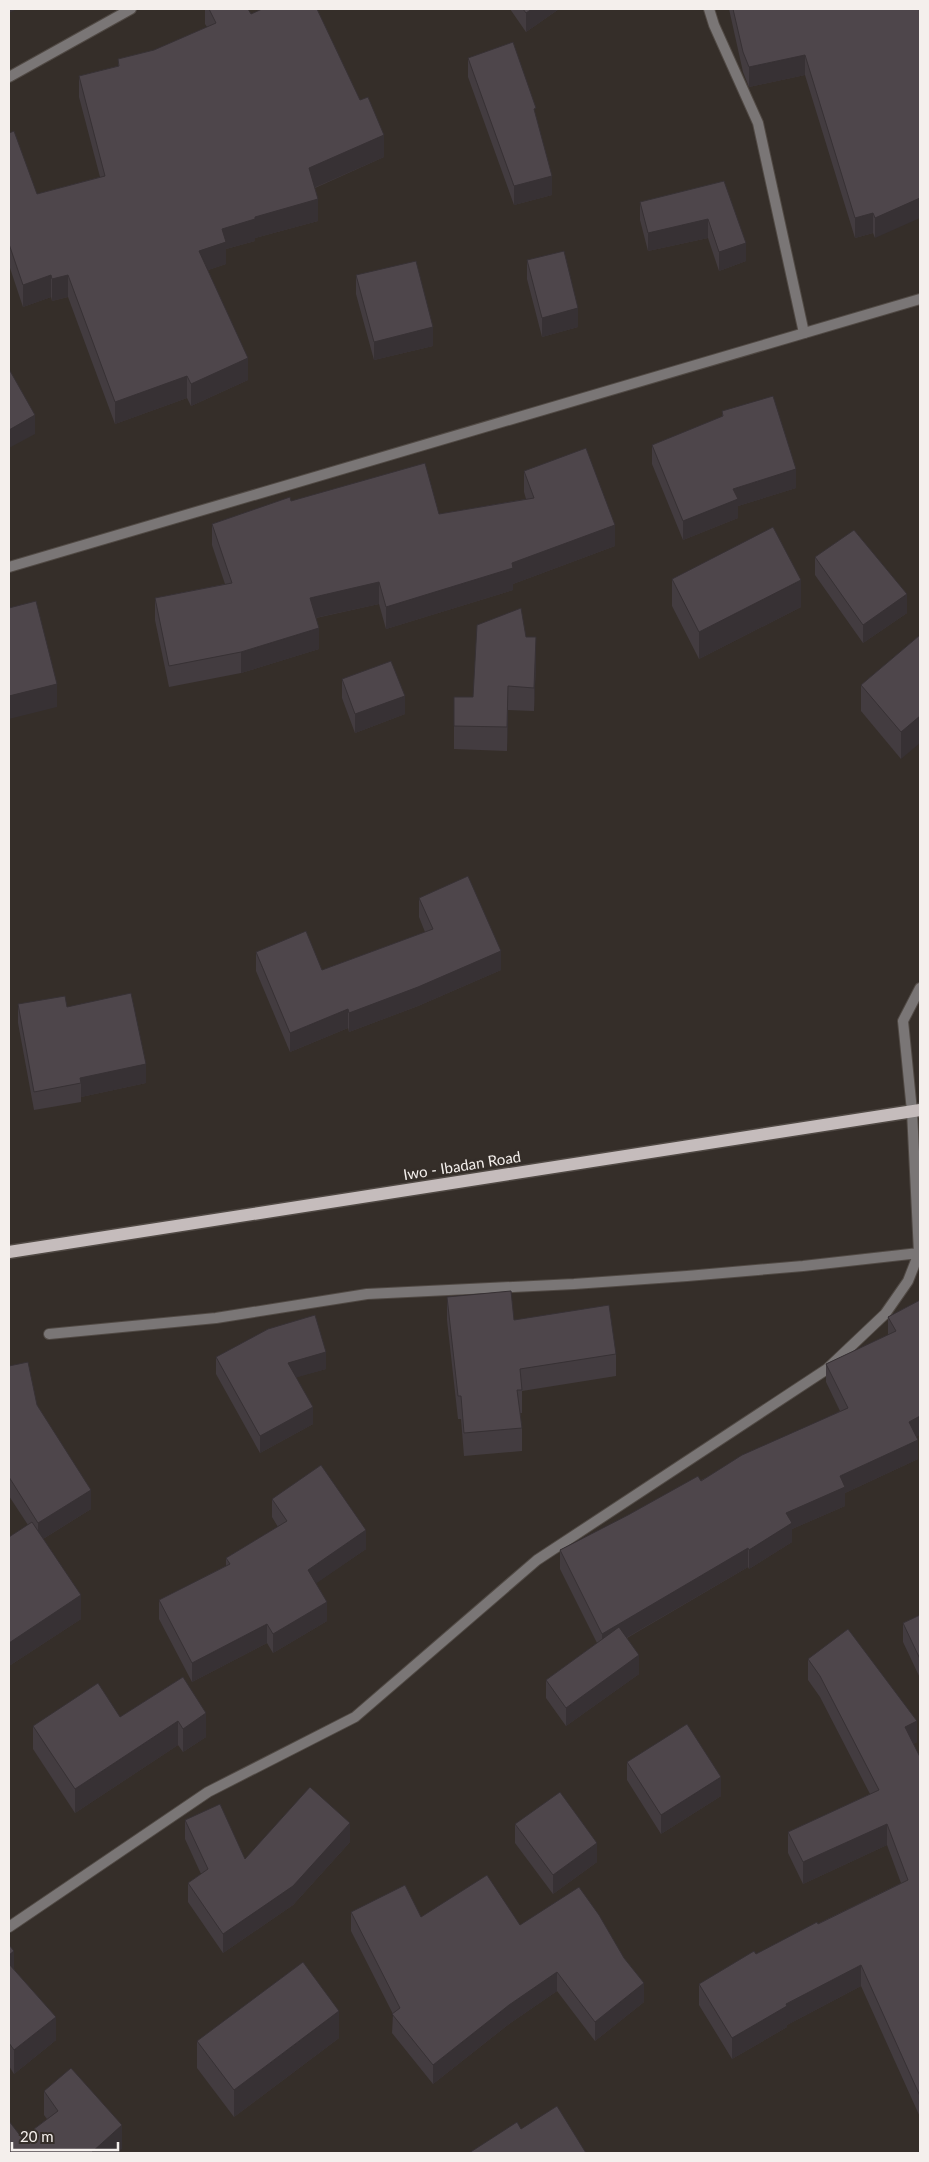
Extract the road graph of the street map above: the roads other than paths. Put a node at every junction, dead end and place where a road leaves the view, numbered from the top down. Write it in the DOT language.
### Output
graph roads {
  1 [pos="131,9"];
  2 [pos="709,9"];
  3 [pos="9,77"];
  4 [pos="920,299"];
  5 [pos="804,333"];
  6 [pos="9,568"];
  7 [pos="920,988"];
  8 [pos="916,1110"];
  9 [pos="9,1252"];
  10 [pos="919,1253"];
  11 [pos="49,1334"];
  12 [pos="9,1927"];
  1 -- 3 [label="street"];
  2 -- 5 [label="street"];
  4 -- 5 [label="street"];
  5 -- 6 [label="street"];
  7 -- 8 [label="street"];
  8 -- 9 [label="main road, Iwo - Ibadan Road"];
  8 -- 10 [label="street"];
  10 -- 11 [label="street"];
  10 -- 12 [label="street"];
}
